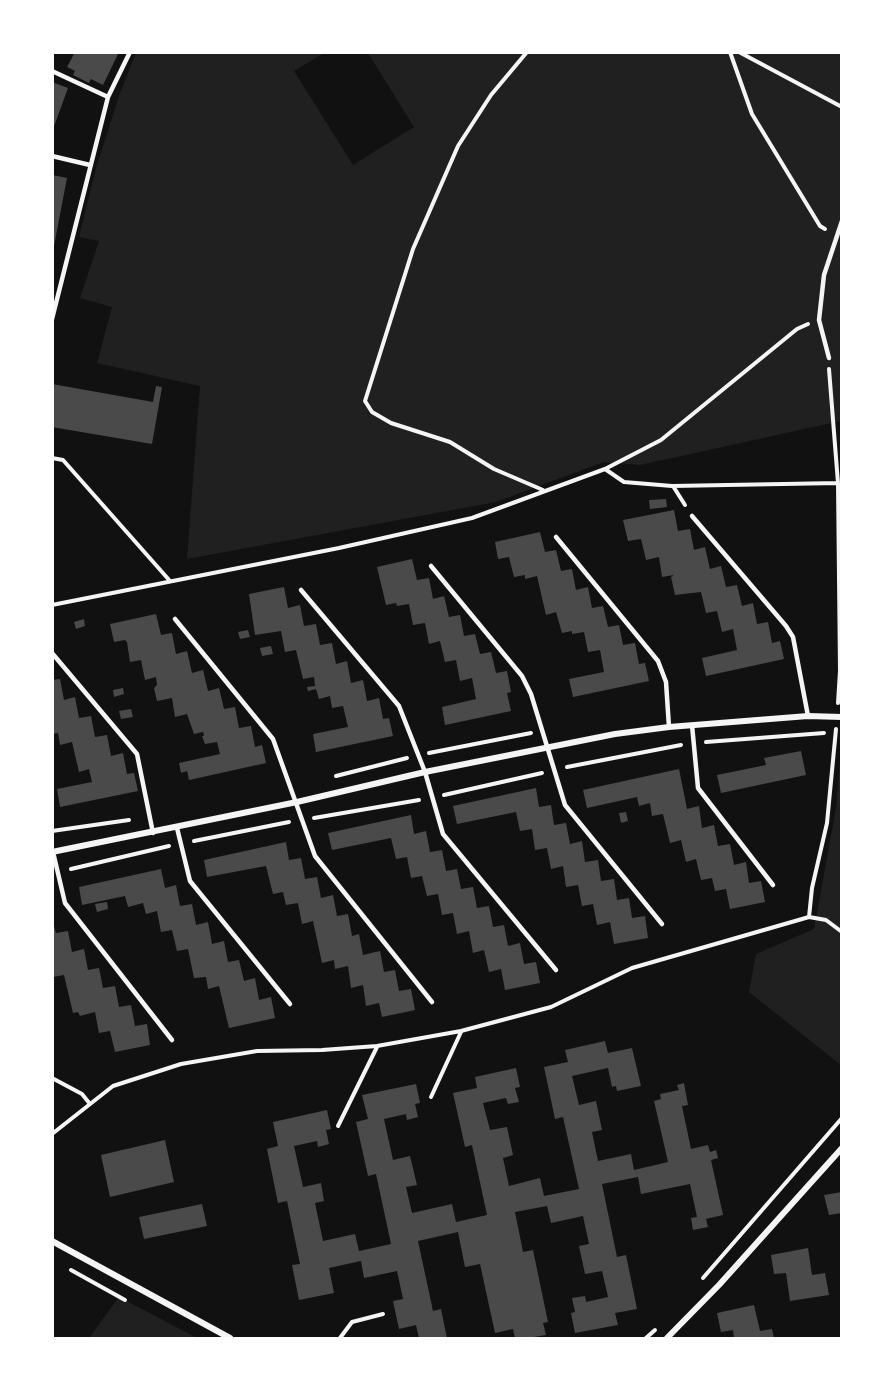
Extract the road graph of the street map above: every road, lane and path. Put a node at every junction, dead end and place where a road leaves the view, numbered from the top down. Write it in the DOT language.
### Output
graph roads {
  1 [pos="130,52"];
  2 [pos="527,52"];
  3 [pos="730,52"];
  4 [pos="739,52"];
  5 [pos="52,71"];
  6 [pos="108,98"];
  7 [pos="842,107"];
  8 [pos="52,156"];
  9 [pos="90,165"];
  10 [pos="842,221"];
  11 [pos="835,237"];
  12 [pos="52,319"];
  13 [pos="819,320"];
  14 [pos="828,358"];
  15 [pos="52,458"];
  16 [pos="605,469"];
  17 [pos="838,483"];
  18 [pos="672,486"];
  19 [pos="543,490"];
  20 [pos="692,516"];
  21 [pos="556,537"];
  22 [pos="431,566"];
  23 [pos="170,581"];
  24 [pos="301,590"];
  25 [pos="52,605"];
  26 [pos="175,619"];
  27 [pos="841,622"];
  28 [pos="52,653"];
  29 [pos="808,716"];
  30 [pos="839,717"];
  31 [pos="692,725"];
  32 [pos="669,727"];
  33 [pos="548,746"];
  34 [pos="425,772"];
  35 [pos="297,802"];
  36 [pos="177,828"];
  37 [pos="153,833"];
  38 [pos="53,852"];
  39 [pos="773,885"];
  40 [pos="809,917"];
  41 [pos="662,924"];
  42 [pos="842,932"];
  43 [pos="556,970"];
  44 [pos="432,1002"];
  45 [pos="290,1004"];
  46 [pos="461,1031"];
  47 [pos="172,1040"];
  48 [pos="377,1046"];
  49 [pos="52,1078"];
  50 [pos="431,1097"];
  51 [pos="90,1104"];
  52 [pos="842,1118"];
  53 [pos="338,1126"];
  54 [pos="52,1134"];
  55 [pos="842,1148"];
  56 [pos="52,1241"];
  57 [pos="701,1280"];
  58 [pos="382,1314"];
  59 [pos="662,1322"];
  60 [pos="230,1338"];
  61 [pos="340,1338"];
  62 [pos="646,1338"];
  63 [pos="667,1338"];
  1 -- 6 [label="lane"];
  2 -- 19 [label="path"];
  3 -- 11 [label="path"];
  4 -- 7 [label="path"];
  5 -- 6 [label="lane"];
  6 -- 9 [label="lane"];
  8 -- 9 [label="lane"];
  9 -- 12 [label="lane"];
  10 -- 11 [label="lane"];
  11 -- 13 [label="lane"];
  13 -- 14 [label="lane"];
  13 -- 16 [label="path"];
  14 -- 17 [label="path"];
  15 -- 23 [label="path"];
  16 -- 18 [label="path"];
  16 -- 19 [label="path"];
  17 -- 18 [label="path"];
  17 -- 27 [label="path"];
  18 -- 20 [label="path"];
  19 -- 23 [label="path"];
  20 -- 29 [label="lane"];
  21 -- 32 [label="lane"];
  22 -- 33 [label="lane"];
  23 -- 25 [label="path"];
  24 -- 34 [label="lane"];
  26 -- 35 [label="lane"];
  27 -- 30 [label="path"];
  28 -- 37 [label="lane"];
  29 -- 30 [label="street"];
  29 -- 31 [label="street"];
  30 -- 40 [label="path"];
  31 -- 32 [label="street"];
  31 -- 39 [label="lane"];
  32 -- 33 [label="street"];
  33 -- 34 [label="street"];
  33 -- 41 [label="lane"];
  34 -- 35 [label="street"];
  34 -- 43 [label="lane"];
  35 -- 36 [label="street"];
  35 -- 44 [label="lane"];
  36 -- 37 [label="street"];
  36 -- 45 [label="lane"];
  37 -- 38 [label="street"];
  38 -- 47 [label="lane"];
  40 -- 42 [label="path"];
  40 -- 46 [label="path"];
  46 -- 48 [label="path"];
  46 -- 50 [label="path"];
  48 -- 51 [label="path"];
  48 -- 53 [label="path"];
  49 -- 51 [label="path"];
  51 -- 54 [label="path"];
  52 -- 57 [label="path"];
  55 -- 63 [label="street"];
  56 -- 60 [label="street"];
  58 -- 61 [label="path"];
  59 -- 62 [label="path"];
}
